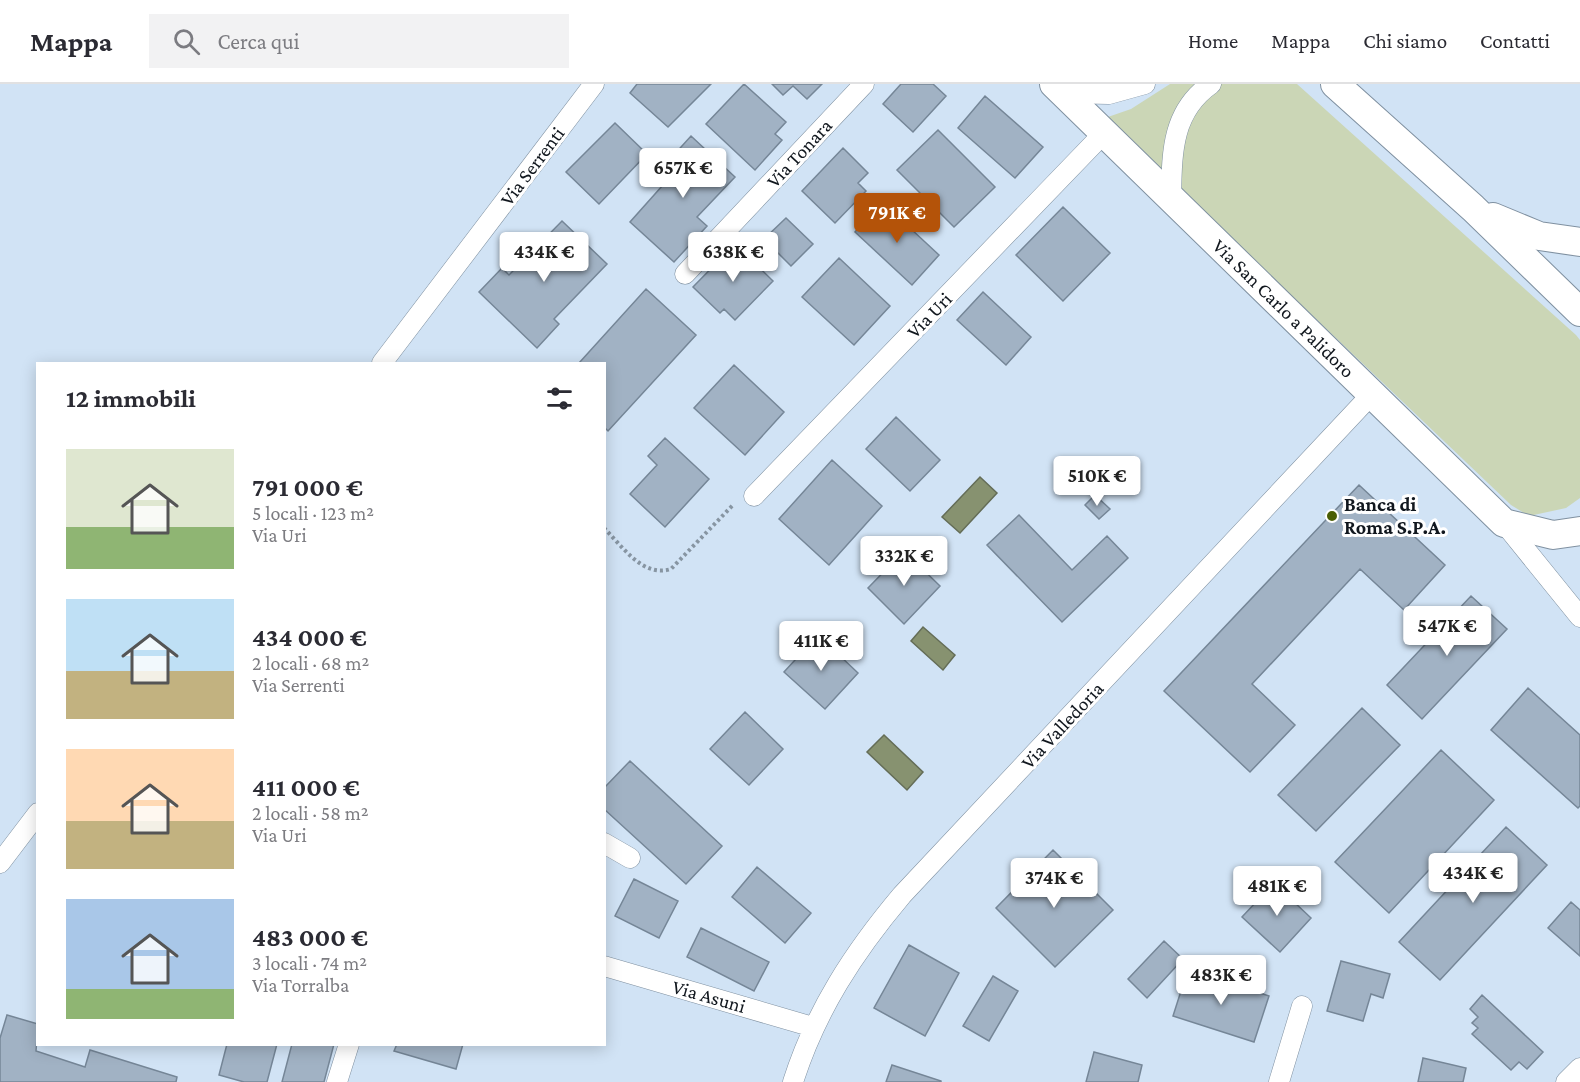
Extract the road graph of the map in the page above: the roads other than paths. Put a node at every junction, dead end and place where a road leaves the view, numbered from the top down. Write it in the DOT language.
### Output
graph roads {
  1 [pos="594,84"];
  2 [pos="864,84"];
  3 [pos="1145,84"];
  4 [pos="1211,84"];
  5 [pos="1335,84"];
  6 [pos="1059,89"];
  7 [pos="1104,134"];
  8 [pos="1171,199"];
  9 [pos="1473,208"];
  10 [pos="1580,242"];
  11 [pos="685,274"];
  12 [pos="1580,312"];
  13 [pos="383,362"];
  14 [pos="1371,395"];
  15 [pos="754,496"];
  16 [pos="1504,523"];
  17 [pos="1580,531"];
  18 [pos="1580,617"];
  19 [pos="36,816"];
  20 [pos="606,844"];
  21 [pos="630,858"];
  22 [pos="0,862"];
  23 [pos="606,967"];
  24 [pos="1302,1006"];
  25 [pos="813,1027"];
  26 [pos="348,1046"];
  27 [pos="1580,1068"];
  28 [pos="337,1082"];
  29 [pos="793,1082"];
  30 [pos="1279,1082"];
  31 [pos="1566,1082"];
  1 -- 13 [label="street, Via Serrenti"];
  2 -- 11 [label="street, Via Tonara"];
  3 -- 6 [label="street, Via San Carlo a Palidoro"];
  4 -- 8 [label="street"];
  5 -- 9 [label="street"];
  6 -- 7 [label="street, Via San Carlo a Palidoro"];
  7 -- 8 [label="street, Via San Carlo a Palidoro"];
  7 -- 15 [label="street, Via Uri"];
  8 -- 14 [label="street, Via San Carlo a Palidoro"];
  9 -- 10 [label="street"];
  9 -- 12 [label="street"];
  14 -- 16 [label="street, Via San Carlo a Palidoro"];
  14 -- 25 [label="street, Via Valledoria"];
  16 -- 17 [label="street"];
  16 -- 18 [label="street, Via San Carlo a Palidoro"];
  19 -- 22 [label="street"];
  20 -- 21 [label="street"];
  23 -- 25 [label="street, Via Asuni"];
  24 -- 30 [label="street"];
  25 -- 29 [label="street, Via Valledoria"];
  26 -- 28 [label="street"];
  27 -- 31 [label="street"];
}
